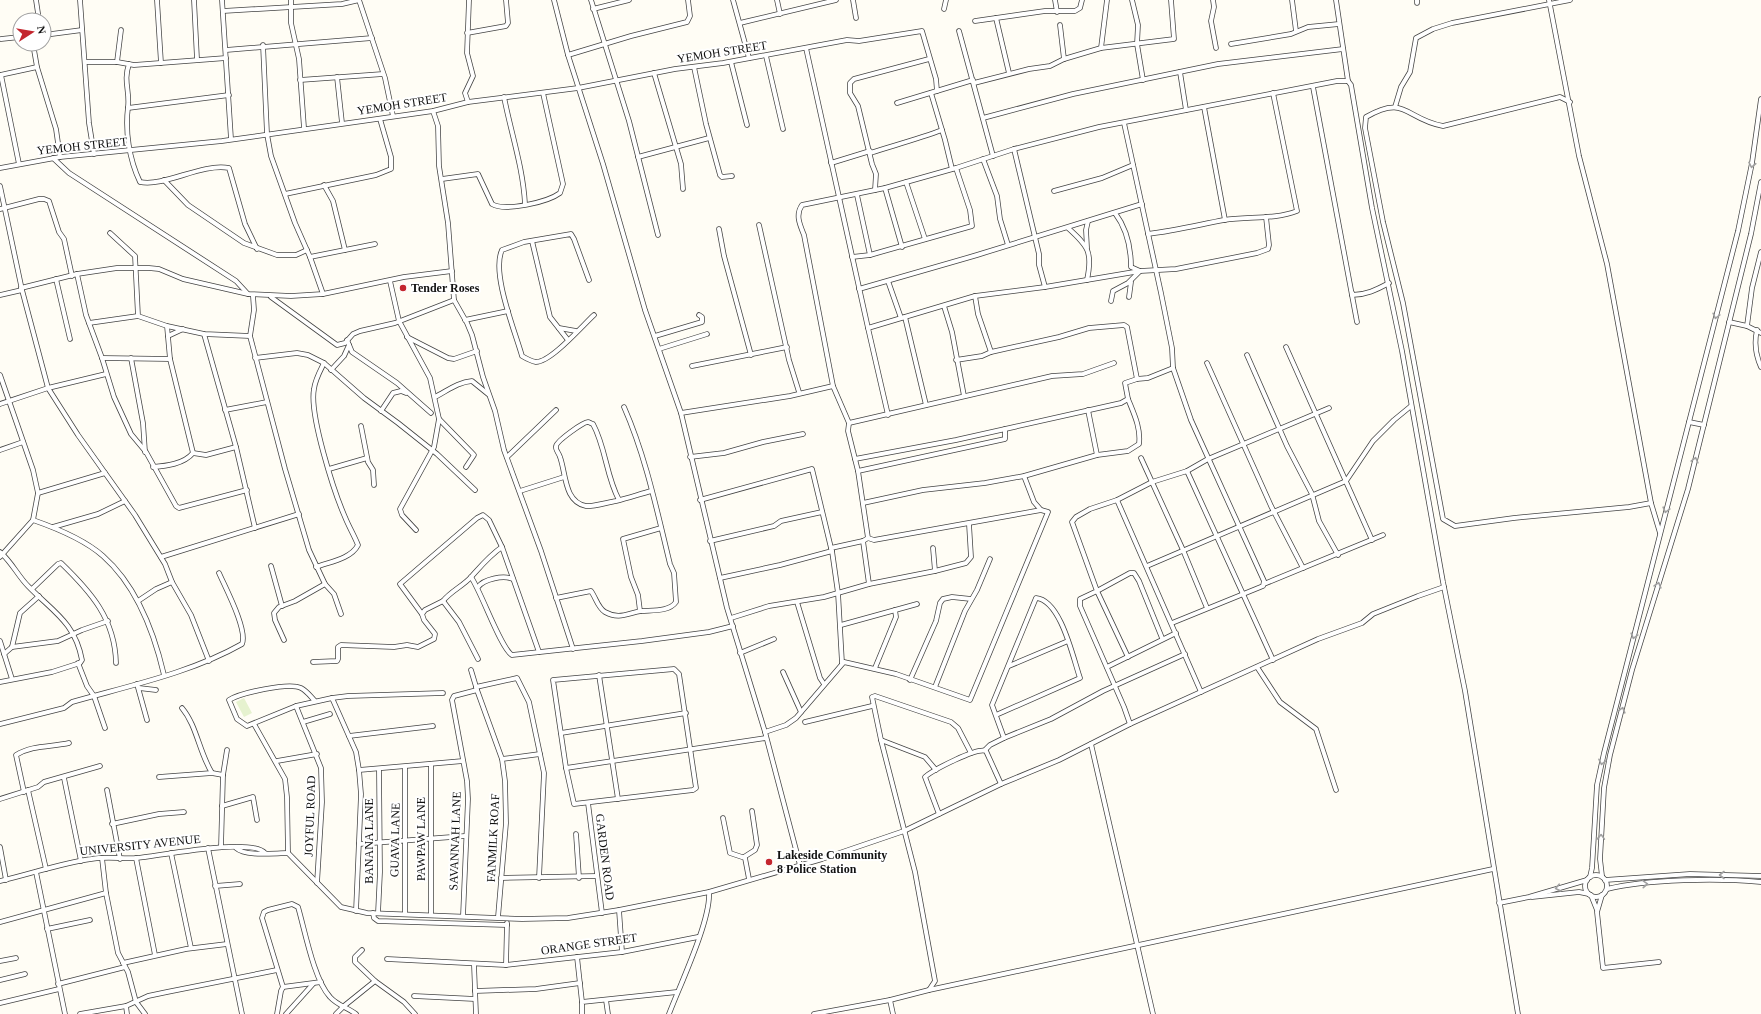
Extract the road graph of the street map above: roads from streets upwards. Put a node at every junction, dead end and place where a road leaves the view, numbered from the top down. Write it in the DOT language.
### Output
graph roads {
  1 [pos="36,0"];
  2 [pos="80,0"];
  3 [pos="157,0"];
  4 [pos="194,0"];
  5 [pos="222,0"];
  6 [pos="291,0"];
  7 [pos="359,0"];
  8 [pos="469,0"];
  9 [pos="506,0"];
  10 [pos="554,0"];
  11 [pos="591,0"];
  12 [pos="629,0"];
  13 [pos="688,0"];
  14 [pos="733,0"];
  15 [pos="777,0"];
  16 [pos="836,0"];
  17 [pos="854,0"];
  18 [pos="946,0"];
  19 [pos="1055,0"];
  20 [pos="1082,0"];
  21 [pos="1107,0"];
  22 [pos="1132,0"];
  23 [pos="1171,0"];
  24 [pos="1213,0"];
  25 [pos="1292,0"];
  26 [pos="1336,0"];
  27 [pos="1570,0"];
  28 [pos="816,2"];
  29 [pos="1550,2"];
  30 [pos="290,7"];
  31 [pos="593,9"];
  32 [pos="944,9"];
  33 [pos="223,11"];
  34 [pos="38,12"];
  35 [pos="1057,12"];
  36 [pos="780,14"];
  37 [pos="856,18"];
  38 [pos="996,18"];
  39 [pos="975,21"];
  40 [pos="740,23"];
  41 [pos="1339,24"];
  42 [pos="1060,25"];
  43 [pos="82,30"];
  44 [pos="121,30"];
  45 [pos="959,31"];
  46 [pos="1296,31"];
  47 [pos="467,33"];
  48 [pos="52,34"];
  49 [pos="12,38"];
  50 [pos="372,38"];
  51 [pos="1,39"];
  52 [pos="295,44"];
  53 [pos="604,44"];
  54 [pos="1137,44"];
  55 [pos="1231,44"];
  56 [pos="263,45"];
  57 [pos="806,48"];
  58 [pos="1101,48"];
  59 [pos="1216,48"];
  60 [pos="226,50"];
  61 [pos="1343,50"];
  62 [pos="34,52"];
  63 [pos="568,55"];
  64 [pos="766,56"];
  65 [pos="226,58"];
  66 [pos="749,58"];
  67 [pos="929,58"];
  68 [pos="1064,58"];
  69 [pos="197,59"];
  70 [pos="85,62"];
  71 [pos="117,62"];
  72 [pos="731,62"];
  73 [pos="161,63"];
  74 [pos="129,64"];
  75 [pos="37,67"];
  76 [pos="694,67"];
  77 [pos="1180,72"];
  78 [pos="654,73"];
  79 [pos="1009,73"];
  80 [pos="383,74"];
  81 [pos="0,75"];
  82 [pos="337,77"];
  83 [pos="300,80"];
  84 [pos="1143,80"];
  85 [pos="617,81"];
  86 [pos="1348,81"];
  87 [pos="973,82"];
  88 [pos="1313,87"];
  89 [pos="578,88"];
  90 [pos="937,91"];
  91 [pos="544,93"];
  92 [pos="931,93"];
  93 [pos="1273,93"];
  94 [pos="229,95"];
  95 [pos="504,97"];
  96 [pos="1761,99"];
  97 [pos="468,102"];
  98 [pos="1570,102"];
  99 [pos="897,103"];
  100 [pos="1204,107"];
  101 [pos="1395,107"];
  102 [pos="128,108"];
  103 [pos="1186,110"];
  104 [pos="433,111"];
  105 [pos="393,116"];
  106 [pos="983,118"];
  107 [pos="380,119"];
  108 [pos="342,123"];
  109 [pos="1124,123"];
  110 [pos="747,125"];
  111 [pos="304,128"];
  112 [pos="783,129"];
  113 [pos="942,130"];
  114 [pos="268,134"];
  115 [pos="709,138"];
  116 [pos="231,139"];
  117 [pos="675,146"];
  118 [pos="1014,150"];
  119 [pos="130,151"];
  120 [pos="870,152"];
  121 [pos="94,154"];
  122 [pos="993,156"];
  123 [pos="60,157"];
  124 [pos="638,157"];
  125 [pos="52,158"];
  126 [pos="983,159"];
  127 [pos="831,163"];
  128 [pos="19,164"];
  129 [pos="1133,165"];
  130 [pos="0,168"];
  131 [pos="954,169"];
  132 [pos="732,176"];
  133 [pos="442,179"];
  134 [pos="164,180"];
  135 [pos="906,182"];
  136 [pos="1761,182"];
  137 [pos="324,185"];
  138 [pos="0,186"];
  139 [pos="884,188"];
  140 [pos="683,190"];
  141 [pos="875,190"];
  142 [pos="1054,191"];
  143 [pos="285,194"];
  144 [pos="857,195"];
  145 [pos="838,198"];
  146 [pos="525,204"];
  147 [pos="1142,204"];
  148 [pos="6,208"];
  149 [pos="0,209"];
  150 [pos="1115,213"];
  151 [pos="1266,217"];
  152 [pos="1225,220"];
  153 [pos="1088,221"];
  154 [pos="759,224"];
  155 [pos="1068,228"];
  156 [pos="720,229"];
  157 [pos="110,233"];
  158 [pos="1148,234"];
  159 [pos="658,235"];
  160 [pos="1035,237"];
  161 [pos="925,239"];
  162 [pos="532,241"];
  163 [pos="375,244"];
  164 [pos="1008,245"];
  165 [pos="902,247"];
  166 [pos="257,249"];
  167 [pos="308,250"];
  168 [pos="345,250"];
  169 [pos="1087,250"];
  170 [pos="1761,252"];
  171 [pos="870,255"];
  172 [pos="310,257"];
  173 [pos="852,257"];
  174 [pos="134,269"];
  175 [pos="1156,270"];
  176 [pos="452,271"];
  177 [pos="1140,271"];
  178 [pos="74,275"];
  179 [pos="1133,279"];
  180 [pos="56,280"];
  181 [pos="589,280"];
  182 [pos="1087,280"];
  183 [pos="390,281"];
  184 [pos="888,281"];
  185 [pos="1388,283"];
  186 [pos="1045,287"];
  187 [pos="21,289"];
  188 [pos="859,289"];
  189 [pos="1352,291"];
  190 [pos="0,294"];
  191 [pos="248,294"];
  192 [pos="323,294"];
  193 [pos="254,296"];
  194 [pos="975,296"];
  195 [pos="271,297"];
  196 [pos="1129,297"];
  197 [pos="454,300"];
  198 [pos="1111,301"];
  199 [pos="944,306"];
  200 [pos="508,311"];
  201 [pos="594,315"];
  202 [pos="698,315"];
  203 [pos="138,316"];
  204 [pos="903,317"];
  205 [pos="465,320"];
  206 [pos="399,321"];
  207 [pos="1357,322"];
  208 [pos="1729,322"];
  209 [pos="89,323"];
  210 [pos="168,326"];
  211 [pos="1747,326"];
  212 [pos="558,328"];
  213 [pos="868,328"];
  214 [pos="183,329"];
  215 [pos="1757,330"];
  216 [pos="576,331"];
  217 [pos="1761,333"];
  218 [pos="204,334"];
  219 [pos="707,334"];
  220 [pos="168,336"];
  221 [pos="250,336"];
  222 [pos="655,336"];
  223 [pos="407,337"];
  224 [pos="70,339"];
  225 [pos="568,340"];
  226 [pos="348,343"];
  227 [pos="787,347"];
  228 [pos="1286,347"];
  229 [pos="659,349"];
  230 [pos="477,351"];
  231 [pos="991,352"];
  232 [pos="751,355"];
  233 [pos="1247,355"];
  234 [pos="102,358"];
  235 [pos="131,358"];
  236 [pos="255,358"];
  237 [pos="170,359"];
  238 [pos="956,360"];
  239 [pos="324,363"];
  240 [pos="1207,363"];
  241 [pos="1114,364"];
  242 [pos="692,366"];
  243 [pos="1761,367"];
  244 [pos="1173,368"];
  245 [pos="331,370"];
  246 [pos="106,374"];
  247 [pos="0,375"];
  248 [pos="1137,379"];
  249 [pos="833,386"];
  250 [pos="48,388"];
  251 [pos="799,392"];
  252 [pos="490,396"];
  253 [pos="964,396"];
  254 [pos="435,397"];
  255 [pos="1128,399"];
  256 [pos="8,401"];
  257 [pos="267,402"];
  258 [pos="0,404"];
  259 [pos="436,405"];
  260 [pos="926,405"];
  261 [pos="1411,406"];
  262 [pos="624,407"];
  263 [pos="1329,408"];
  264 [pos="224,410"];
  265 [pos="556,410"];
  266 [pos="1088,410"];
  267 [pos="381,411"];
  268 [pos="431,413"];
  269 [pos="681,413"];
  270 [pos="888,415"];
  271 [pos="1316,415"];
  272 [pos="439,419"];
  273 [pos="1689,422"];
  274 [pos="849,423"];
  275 [pos="1704,425"];
  276 [pos="361,426"];
  277 [pos="1005,429"];
  278 [pos="1280,430"];
  279 [pos="803,434"];
  280 [pos="23,442"];
  281 [pos="1244,444"];
  282 [pos="236,447"];
  283 [pos="0,450"];
  284 [pos="432,450"];
  285 [pos="146,452"];
  286 [pos="193,453"];
  287 [pos="1098,455"];
  288 [pos="506,457"];
  289 [pos="690,457"];
  290 [pos="367,458"];
  291 [pos="1141,458"];
  292 [pos="855,459"];
  293 [pos="1208,459"];
  294 [pos="153,467"];
  295 [pos="466,467"];
  296 [pos="328,469"];
  297 [pos="858,471"];
  298 [pos="1187,471"];
  299 [pos="105,473"];
  300 [pos="1024,476"];
  301 [pos="564,477"];
  302 [pos="1346,481"];
  303 [pos="1152,482"];
  304 [pos="374,485"];
  305 [pos="247,490"];
  306 [pos="475,490"];
  307 [pos="520,491"];
  308 [pos="651,491"];
  309 [pos="38,493"];
  310 [pos="1312,494"];
  311 [pos="619,500"];
  312 [pos="700,500"];
  313 [pos="1117,500"];
  314 [pos="126,501"];
  315 [pos="863,503"];
  316 [pos="1652,503"];
  317 [pos="1041,510"];
  318 [pos="822,512"];
  319 [pos="1274,513"];
  320 [pos="299,514"];
  321 [pos="32,520"];
  322 [pos="969,524"];
  323 [pos="53,527"];
  324 [pos="1239,527"];
  325 [pos="255,528"];
  326 [pos="661,528"];
  327 [pos="416,530"];
  328 [pos="1660,532"];
  329 [pos="1383,535"];
  330 [pos="1218,536"];
  331 [pos="868,538"];
  332 [pos="1372,540"];
  333 [pos="710,541"];
  334 [pos="864,541"];
  335 [pos="502,547"];
  336 [pos="933,548"];
  337 [pos="832,549"];
  338 [pos="1183,550"];
  339 [pos="1338,554"];
  340 [pos="1,555"];
  341 [pos="161,557"];
  342 [pos="990,559"];
  343 [pos="271,566"];
  344 [pos="1147,566"];
  345 [pos="316,567"];
  346 [pos="1303,568"];
  347 [pos="935,571"];
  348 [pos="219,573"];
  349 [pos="471,577"];
  350 [pos="720,578"];
  351 [pos="513,579"];
  352 [pos="172,582"];
  353 [pos="325,584"];
  354 [pos="870,584"];
  355 [pos="1264,584"];
  356 [pos="478,587"];
  357 [pos="1444,587"];
  358 [pos="32,590"];
  359 [pos="1097,590"];
  360 [pos="838,593"];
  361 [pos="1244,594"];
  362 [pos="39,596"];
  363 [pos="556,598"];
  364 [pos="972,599"];
  365 [pos="138,601"];
  366 [pos="443,601"];
  367 [pos="797,602"];
  368 [pos="917,604"];
  369 [pos="282,606"];
  370 [pos="1207,608"];
  371 [pos="895,610"];
  372 [pos="640,611"];
  373 [pos="341,614"];
  374 [pos="422,614"];
  375 [pos="731,618"];
  376 [pos="108,621"];
  377 [pos="1172,623"];
  378 [pos="841,625"];
  379 [pos="733,626"];
  380 [pos="1176,632"];
  381 [pos="73,634"];
  382 [pos="1162,638"];
  383 [pos="774,639"];
  384 [pos="284,640"];
  385 [pos="0,641"];
  386 [pos="1068,641"];
  387 [pos="12,647"];
  388 [pos="573,649"];
  389 [pos="539,652"];
  390 [pos="740,653"];
  391 [pos="4,654"];
  392 [pos="1185,654"];
  393 [pos="1128,657"];
  394 [pos="478,659"];
  395 [pos="1273,660"];
  396 [pos="209,661"];
  397 [pos="313,662"];
  398 [pos="78,663"];
  399 [pos="116,663"];
  400 [pos="842,663"];
  401 [pos="1009,666"];
  402 [pos="1107,667"];
  403 [pos="1257,667"];
  404 [pos="875,668"];
  405 [pos="471,670"];
  406 [pos="783,672"];
  407 [pos="164,675"];
  408 [pos="599,675"];
  409 [pos="12,679"];
  410 [pos="910,680"];
  411 [pos="0,682"];
  412 [pos="824,684"];
  413 [pos="138,686"];
  414 [pos="1115,686"];
  415 [pos="935,687"];
  416 [pos="476,689"];
  417 [pos="156,690"];
  418 [pos="1201,692"];
  419 [pos="443,693"];
  420 [pos="94,696"];
  421 [pos="332,698"];
  422 [pos="315,701"];
  423 [pos="296,706"];
  424 [pos="872,706"];
  425 [pos="182,708"];
  426 [pos="686,712"];
  427 [pos="801,712"];
  428 [pos="330,714"];
  429 [pos="996,715"];
  430 [pos="147,720"];
  431 [pos="303,722"];
  432 [pos="804,722"];
  433 [pos="0,724"];
  434 [pos="254,724"];
  435 [pos="1130,724"];
  436 [pos="606,725"];
  437 [pos="433,726"];
  438 [pos="105,728"];
  439 [pos="765,732"];
  440 [pos="561,733"];
  441 [pos="349,736"];
  442 [pos="766,738"];
  443 [pos="1004,738"];
  444 [pos="880,740"];
  445 [pos="69,743"];
  446 [pos="1091,744"];
  447 [pos="227,750"];
  448 [pos="984,750"];
  449 [pos="692,751"];
  450 [pos="971,753"];
  451 [pos="317,754"];
  452 [pos="540,754"];
  453 [pos="502,759"];
  454 [pos="277,761"];
  455 [pos="463,761"];
  456 [pos="612,762"];
  457 [pos="431,764"];
  458 [pos="100,766"];
  459 [pos="405,767"];
  460 [pos="566,768"];
  461 [pos="379,769"];
  462 [pos="360,770"];
  463 [pos="936,770"];
  464 [pos="212,773"];
  465 [pos="223,775"];
  466 [pos="159,777"];
  467 [pos="64,778"];
  468 [pos="1001,784"];
  469 [pos="106,790"];
  470 [pos="1336,790"];
  471 [pos="26,791"];
  472 [pos="0,799"];
  473 [pos="618,799"];
  474 [pos="588,803"];
  475 [pos="222,806"];
  476 [pos="752,811"];
  477 [pos="184,812"];
  478 [pos="939,814"];
  479 [pos="723,818"];
  480 [pos="257,820"];
  481 [pos="112,824"];
  482 [pos="904,831"];
  483 [pos="576,834"];
  484 [pos="465,836"];
  485 [pos="432,839"];
  486 [pos="405,841"];
  487 [pos="380,842"];
  488 [pos="359,844"];
  489 [pos="0,847"];
  490 [pos="221,847"];
  491 [pos="208,848"];
  492 [pos="171,853"];
  493 [pos="288,853"];
  494 [pos="744,857"];
  495 [pos="102,858"];
  496 [pos="136,858"];
  497 [pos="120,859"];
  498 [pos="81,861"];
  499 [pos="800,865"];
  500 [pos="46,869"];
  501 [pos="1494,869"];
  502 [pos="36,872"];
  503 [pos="597,876"];
  504 [pos="1761,876"];
  505 [pos="501,878"];
  506 [pos="539,878"];
  507 [pos="579,878"];
  508 [pos="1589,878"];
  509 [pos="1604,878"];
  510 [pos="6,880"];
  511 [pos="749,880"];
  512 [pos="0,881"];
  513 [pos="1761,882"];
  514 [pos="317,883"];
  515 [pos="240,884"];
  516 [pos="215,886"];
  517 [pos="1607,889"];
  518 [pos="709,892"];
  519 [pos="106,893"];
  520 [pos="1590,894"];
  521 [pos="1602,895"];
  522 [pos="1529,897"];
  523 [pos="1499,903"];
  524 [pos="43,910"];
  525 [pos="619,910"];
  526 [pos="356,911"];
  527 [pos="1597,912"];
  528 [pos="372,913"];
  529 [pos="378,913"];
  530 [pos="602,913"];
  531 [pos="405,914"];
  532 [pos="430,915"];
  533 [pos="463,916"];
  534 [pos="498,918"];
  535 [pos="506,918"];
  536 [pos="90,920"];
  537 [pos="0,922"];
  538 [pos="506,925"];
  539 [pos="47,929"];
  540 [pos="698,937"];
  541 [pos="227,944"];
  542 [pos="1138,946"];
  543 [pos="191,948"];
  544 [pos="362,950"];
  545 [pos="622,952"];
  546 [pos="155,955"];
  547 [pos="577,957"];
  548 [pos="16,958"];
  549 [pos="387,959"];
  550 [pos="0,961"];
  551 [pos="1659,962"];
  552 [pos="124,965"];
  553 [pos="474,965"];
  554 [pos="506,965"];
  555 [pos="277,970"];
  556 [pos="25,974"];
  557 [pos="235,978"];
  558 [pos="0,980"];
  559 [pos="375,981"];
  560 [pos="321,982"];
  561 [pos="580,983"];
  562 [pos="313,984"];
  563 [pos="58,986"];
  564 [pos="283,987"];
  565 [pos="929,990"];
  566 [pos="475,991"];
  567 [pos="677,992"];
  568 [pos="414,996"];
  569 [pos="475,999"];
  570 [pos="606,1000"];
  571 [pos="890,1000"];
  572 [pos="136,1002"];
  573 [pos="582,1002"];
  574 [pos="0,1003"];
  575 [pos="126,1006"];
  576 [pos="344,1006"];
  577 [pos="88,1013"];
  578 [pos="65,1014"];
  579 [pos="80,1014"];
  580 [pos="127,1014"];
  581 [pos="145,1014"];
  582 [pos="242,1014"];
  583 [pos="277,1014"];
  584 [pos="286,1014"];
  585 [pos="336,1014"];
  586 [pos="356,1014"];
  587 [pos="415,1014"];
  588 [pos="476,1014"];
  589 [pos="582,1014"];
  590 [pos="608,1014"];
  591 [pos="669,1014"];
  592 [pos="814,1014"];
  593 [pos="894,1014"];
  594 [pos="1153,1014"];
  595 [pos="1518,1014"];
  1 -- 34 [label="street"];
  2 -- 43 [label="street"];
  3 -- 73 [label="street"];
  4 -- 69 [label="street"];
  5 -- 33 [label="street"];
  6 -- 30 [label="street"];
  7 -- 30 [label="street"];
  7 -- 50 [label="street"];
  8 -- 47 [label="street"];
  9 -- 47 [label="street"];
  10 -- 63 [label="street"];
  11 -- 31 [label="street"];
  12 -- 31 [label="street"];
  13 -- 53 [label="street"];
  14 -- 40 [label="street"];
  15 -- 36 [label="street"];
  16 -- 28 [label="street"];
  17 -- 37 [label="street"];
  18 -- 32 [label="street"];
  19 -- 35 [label="street"];
  20 -- 35 [label="street"];
  21 -- 58 [label="street"];
  22 -- 54 [label="street"];
  23 -- 54 [label="street"];
  24 -- 59 [label="street"];
  25 -- 46 [label="street"];
  26 -- 41 [label="street"];
  27 -- 29 [label="street"];
  28 -- 36 [label="street"];
  29 -- 98 [label="street"];
  29 -- 101 [label="street"];
  30 -- 33 [label="street"];
  30 -- 52 [label="street"];
  31 -- 53 [label="street"];
  33 -- 60 [label="street"];
  35 -- 38 [label="street"];
  36 -- 40 [label="street"];
  38 -- 39 [label="street"];
  38 -- 79 [label="street"];
  40 -- 66 [label="street"];
  41 -- 46 [label="street"];
  41 -- 61 [label="street"];
  42 -- 68 [label="street"];
  43 -- 48 [label="street"];
  43 -- 70 [label="street"];
  44 -- 71 [label="street"];
  45 -- 87 [label="street"];
  46 -- 55 [label="street"];
  47 -- 97 [label="street"];
  49 -- 51 [label="street"];
  50 -- 52 [label="street"];
  50 -- 80 [label="street"];
  52 -- 56 [label="street"];
  52 -- 83 [label="street"];
  53 -- 63 [label="street"];
  53 -- 85 [label="street"];
  54 -- 58 [label="street"];
  54 -- 84 [label="street"];
  56 -- 60 [label="street"];
  56 -- 114 [label="street"];
  57 -- 64 [label="street, YEMOH STREET"];
  57 -- 67 [label="street, YEMOH STREET"];
  57 -- 127 [label="street"];
  58 -- 68 [label="street"];
  60 -- 65 [label="street"];
  61 -- 77 [label="street"];
  61 -- 86 [label="street"];
  62 -- 75 [label="street"];
  63 -- 89 [label="street"];
  64 -- 66 [label="street, YEMOH STREET"];
  64 -- 112 [label="street"];
  65 -- 69 [label="street"];
  65 -- 94 [label="street"];
  66 -- 72 [label="street, YEMOH STREET"];
  67 -- 90 [label="street"];
  67 -- 120 [label="street"];
  68 -- 79 [label="street"];
  69 -- 73 [label="street"];
  70 -- 71 [label="street"];
  70 -- 121 [label="street"];
  71 -- 74 [label="street"];
  72 -- 76 [label="street, YEMOH STREET"];
  72 -- 110 [label="street"];
  73 -- 74 [label="street"];
  74 -- 102 [label="street"];
  75 -- 81 [label="street"];
  75 -- 123 [label="street"];
  76 -- 78 [label="street, YEMOH STREET"];
  76 -- 115 [label="street"];
  77 -- 84 [label="street"];
  77 -- 103 [label="street"];
  78 -- 85 [label="street, YEMOH STREET"];
  78 -- 117 [label="street"];
  79 -- 87 [label="street"];
  80 -- 82 [label="street"];
  80 -- 105 [label="street"];
  81 -- 128 [label="street"];
  82 -- 83 [label="street"];
  82 -- 108 [label="street"];
  83 -- 111 [label="street"];
  84 -- 106 [label="street"];
  85 -- 89 [label="street, YEMOH STREET"];
  85 -- 124 [label="street"];
  86 -- 88 [label="street"];
  86 -- 185 [label="street"];
  87 -- 90 [label="street"];
  87 -- 106 [label="street"];
  88 -- 93 [label="street"];
  88 -- 189 [label="street"];
  89 -- 91 [label="street, YEMOH STREET"];
  89 -- 222 [label="street"];
  90 -- 92 [label="street"];
  91 -- 95 [label="street, YEMOH STREET"];
  91 -- 146 [label="street"];
  92 -- 99 [label="street"];
  92 -- 113 [label="street"];
  93 -- 100 [label="street"];
  93 -- 151 [label="street"];
  94 -- 102 [label="street"];
  94 -- 116 [label="street"];
  95 -- 97 [label="street, YEMOH STREET"];
  95 -- 146 [label="street"];
  96 -- 273 [label="street, one-way"];
  97 -- 104 [label="street, YEMOH STREET"];
  98 -- 101 [label="street"];
  98 -- 316 [label="street"];
  100 -- 103 [label="street"];
  100 -- 152 [label="street"];
  101 -- 316 [label="street"];
  102 -- 119 [label="street"];
  103 -- 109 [label="street"];
  104 -- 105 [label="street, YEMOH STREET"];
  104 -- 133 [label="street"];
  105 -- 107 [label="street, YEMOH STREET"];
  106 -- 122 [label="street"];
  107 -- 108 [label="street, YEMOH STREET"];
  107 -- 137 [label="street"];
  108 -- 111 [label="street, YEMOH STREET"];
  109 -- 118 [label="street"];
  109 -- 129 [label="street"];
  111 -- 114 [label="street, YEMOH STREET"];
  113 -- 120 [label="street"];
  113 -- 131 [label="street"];
  114 -- 116 [label="street, YEMOH STREET"];
  114 -- 143 [label="street"];
  115 -- 117 [label="street"];
  115 -- 132 [label="street"];
  116 -- 119 [label="street, YEMOH STREET"];
  117 -- 124 [label="street"];
  117 -- 140 [label="street"];
  118 -- 122 [label="street"];
  118 -- 160 [label="street"];
  119 -- 121 [label="street, YEMOH STREET"];
  119 -- 134 [label="street"];
  120 -- 127 [label="street"];
  120 -- 141 [label="street"];
  121 -- 123 [label="street, YEMOH STREET"];
  122 -- 126 [label="street"];
  123 -- 125 [label="street, YEMOH STREET"];
  124 -- 159 [label="street"];
  125 -- 128 [label="street, YEMOH STREET"];
  125 -- 191 [label="street"];
  126 -- 131 [label="street"];
  126 -- 164 [label="street"];
  127 -- 145 [label="street"];
  128 -- 130 [label="street, YEMOH STREET"];
  129 -- 142 [label="street"];
  129 -- 147 [label="street"];
  131 -- 135 [label="street"];
  131 -- 161 [label="street"];
  133 -- 146 [label="street"];
  133 -- 176 [label="street"];
  134 -- 166 [label="street"];
  134 -- 166 [label="street"];
  135 -- 139 [label="street"];
  135 -- 161 [label="street"];
  136 -- 208 [label="street"];
  137 -- 143 [label="street"];
  137 -- 168 [label="street"];
  138 -- 148 [label="street"];
  139 -- 141 [label="street"];
  139 -- 165 [label="street"];
  141 -- 144 [label="street"];
  143 -- 167 [label="street"];
  144 -- 145 [label="street"];
  144 -- 171 [label="street"];
  145 -- 173 [label="street"];
  145 -- 249 [label="street"];
  147 -- 150 [label="street"];
  147 -- 158 [label="street"];
  148 -- 149 [label="street"];
  148 -- 178 [label="street"];
  148 -- 187 [label="street"];
  150 -- 153 [label="street"];
  150 -- 177 [label="street"];
  151 -- 152 [label="street"];
  151 -- 175 [label="street"];
  152 -- 158 [label="street"];
  153 -- 155 [label="street"];
  153 -- 169 [label="street"];
  154 -- 227 [label="street"];
  155 -- 160 [label="street"];
  155 -- 169 [label="street"];
  156 -- 232 [label="street"];
  157 -- 174 [label="street"];
  158 -- 175 [label="street"];
  160 -- 164 [label="street"];
  160 -- 186 [label="street"];
  161 -- 165 [label="street"];
  162 -- 181 [label="street"];
  162 -- 200 [label="street"];
  162 -- 212 [label="street"];
  163 -- 168 [label="street"];
  164 -- 184 [label="street"];
  165 -- 171 [label="street"];
  166 -- 167 [label="street"];
  167 -- 172 [label="street"];
  168 -- 172 [label="street"];
  169 -- 182 [label="street"];
  170 -- 211 [label="street"];
  171 -- 173 [label="street"];
  172 -- 192 [label="street"];
  173 -- 188 [label="street"];
  174 -- 178 [label="street"];
  174 -- 191 [label="street"];
  174 -- 203 [label="street"];
  175 -- 177 [label="street"];
  175 -- 244 [label="street"];
  176 -- 183 [label="street"];
  176 -- 197 [label="street"];
  177 -- 179 [label="street"];
  177 -- 182 [label="street"];
  178 -- 180 [label="street"];
  178 -- 209 [label="street"];
  179 -- 196 [label="street"];
  179 -- 198 [label="street"];
  180 -- 187 [label="street"];
  180 -- 224 [label="street"];
  182 -- 186 [label="street"];
  183 -- 192 [label="street"];
  183 -- 206 [label="street"];
  184 -- 188 [label="street"];
  184 -- 204 [label="street"];
  185 -- 189 [label="street"];
  185 -- 261 [label="street"];
  186 -- 194 [label="street"];
  187 -- 190 [label="street"];
  187 -- 250 [label="street"];
  188 -- 213 [label="street"];
  189 -- 207 [label="street"];
  191 -- 193 [label="street"];
  192 -- 195 [label="street"];
  193 -- 195 [label="street"];
  193 -- 221 [label="street"];
  194 -- 199 [label="street"];
  194 -- 231 [label="street"];
  195 -- 226 [label="street"];
  197 -- 205 [label="street"];
  197 -- 206 [label="street"];
  199 -- 204 [label="street"];
  199 -- 238 [label="street"];
  200 -- 205 [label="street"];
  200 -- 225 [label="street"];
  201 -- 216 [label="street"];
  202 -- 222 [label="street"];
  203 -- 209 [label="street"];
  203 -- 210 [label="street"];
  204 -- 213 [label="street"];
  204 -- 260 [label="street"];
  205 -- 230 [label="street"];
  206 -- 223 [label="street"];
  206 -- 226 [label="street"];
  208 -- 211 [label="street"];
  208 -- 275 [label="street"];
  209 -- 234 [label="street"];
  210 -- 214 [label="street"];
  210 -- 220 [label="street"];
  211 -- 215 [label="street"];
  212 -- 216 [label="street"];
  212 -- 225 [label="street"];
  213 -- 270 [label="street"];
  214 -- 218 [label="street"];
  214 -- 220 [label="street"];
  215 -- 217 [label="street"];
  215 -- 243 [label="street"];
  216 -- 225 [label="street"];
  218 -- 221 [label="street"];
  218 -- 264 [label="street"];
  219 -- 229 [label="street"];
  220 -- 237 [label="street"];
  221 -- 236 [label="street"];
  222 -- 229 [label="street"];
  223 -- 230 [label="street"];
  223 -- 254 [label="street"];
  226 -- 245 [label="street"];
  226 -- 268 [label="street"];
  227 -- 232 [label="street"];
  227 -- 251 [label="street"];
  228 -- 271 [label="street"];
  229 -- 269 [label="street"];
  230 -- 252 [label="street"];
  231 -- 238 [label="street"];
  231 -- 248 [label="street"];
  232 -- 242 [label="street"];
  233 -- 278 [label="street"];
  234 -- 235 [label="street"];
  234 -- 246 [label="street"];
  235 -- 237 [label="street"];
  235 -- 285 [label="street"];
  236 -- 239 [label="street"];
  236 -- 257 [label="street"];
  237 -- 286 [label="street"];
  238 -- 253 [label="street"];
  239 -- 245 [label="street"];
  239 -- 296 [label="street"];
  240 -- 281 [label="street"];
  241 -- 253 [label="street"];
  244 -- 248 [label="street"];
  244 -- 293 [label="street"];
  245 -- 267 [label="street"];
  246 -- 250 [label="street"];
  246 -- 285 [label="street"];
  247 -- 256 [label="street"];
  248 -- 255 [label="street"];
  249 -- 251 [label="street"];
  249 -- 274 [label="street"];
  250 -- 256 [label="street"];
  250 -- 299 [label="street"];
  251 -- 269 [label="street"];
  252 -- 254 [label="street"];
  252 -- 288 [label="street"];
  253 -- 260 [label="street"];
  254 -- 259 [label="street"];
  255 -- 266 [label="street"];
  255 -- 287 [label="street"];
  256 -- 258 [label="street"];
  256 -- 280 [label="street"];
  257 -- 264 [label="street"];
  257 -- 320 [label="street"];
  259 -- 268 [label="street"];
  259 -- 272 [label="street"];
  260 -- 270 [label="street"];
  261 -- 302 [label="street"];
  261 -- 357 [label="street"];
  262 -- 308 [label="street"];
  263 -- 271 [label="street"];
  264 -- 282 [label="street"];
  265 -- 288 [label="street"];
  266 -- 277 [label="street"];
  266 -- 287 [label="street"];
  267 -- 268 [label="street"];
  267 -- 284 [label="street"];
  269 -- 289 [label="street"];
  270 -- 274 [label="street"];
  271 -- 278 [label="street"];
  271 -- 302 [label="street"];
  272 -- 284 [label="street"];
  272 -- 295 [label="street"];
  273 -- 275 [label="street"];
  273 -- 328 [label="street, one-way"];
  274 -- 292 [label="street"];
  509 -- 275 [label="street, one-way"];
  276 -- 290 [label="street"];
  277 -- 292 [label="street"];
  277 -- 297 [label="street"];
  278 -- 281 [label="street"];
  278 -- 310 [label="street"];
  279 -- 289 [label="street"];
  280 -- 283 [label="street"];
  280 -- 309 [label="street"];
  281 -- 293 [label="street"];
  281 -- 319 [label="street"];
  282 -- 286 [label="street"];
  282 -- 305 [label="street"];
  284 -- 306 [label="street"];
  284 -- 327 [label="street"];
  285 -- 294 [label="street"];
  286 -- 294 [label="street"];
  287 -- 300 [label="street"];
  288 -- 307 [label="street"];
  289 -- 312 [label="street"];
  290 -- 296 [label="street"];
  290 -- 304 [label="street"];
  291 -- 303 [label="street"];
  292 -- 297 [label="street"];
  293 -- 298 [label="street"];
  293 -- 324 [label="street"];
  294 -- 305 [label="street"];
  296 -- 345 [label="street"];
  297 -- 315 [label="street"];
  298 -- 303 [label="street"];
  298 -- 330 [label="street"];
  299 -- 309 [label="street"];
  299 -- 314 [label="street"];
  300 -- 315 [label="street"];
  300 -- 317 [label="street"];
  301 -- 307 [label="street"];
  301 -- 311 [label="street"];
  301 -- 311 [label="street"];
  302 -- 310 [label="street"];
  302 -- 332 [label="street"];
  303 -- 313 [label="street"];
  303 -- 338 [label="street"];
  305 -- 325 [label="street"];
  307 -- 363 [label="street"];
  308 -- 311 [label="street"];
  308 -- 326 [label="street"];
  309 -- 321 [label="street"];
  310 -- 319 [label="street"];
  310 -- 339 [label="street"];
  312 -- 318 [label="street"];
  312 -- 333 [label="street"];
  313 -- 344 [label="street"];
  313 -- 359 [label="street"];
  314 -- 323 [label="street"];
  314 -- 341 [label="street"];
  315 -- 331 [label="street"];
  316 -- 328 [label="street"];
  317 -- 322 [label="street"];
  317 -- 415 [label="street"];
  318 -- 333 [label="street"];
  318 -- 337 [label="street"];
  319 -- 324 [label="street"];
  319 -- 346 [label="street"];
  320 -- 325 [label="street"];
  320 -- 345 [label="street"];
  321 -- 323 [label="street"];
  321 -- 340 [label="street"];
  322 -- 331 [label="street"];
  322 -- 347 [label="street"];
  323 -- 365 [label="street"];
  324 -- 330 [label="street"];
  324 -- 355 [label="street"];
  325 -- 341 [label="street"];
  326 -- 372 [label="street"];
  326 -- 372 [label="street"];
  328 -- 508 [label="street, one-way"];
  329 -- 332 [label="street"];
  330 -- 338 [label="street"];
  330 -- 361 [label="street"];
  331 -- 334 [label="street"];
  332 -- 339 [label="street"];
  333 -- 350 [label="street"];
  334 -- 337 [label="street"];
  334 -- 354 [label="street"];
  335 -- 349 [label="street"];
  335 -- 351 [label="street"];
  335 -- 374 [label="street"];
  336 -- 347 [label="street"];
  337 -- 350 [label="street"];
  337 -- 360 [label="street"];
  338 -- 344 [label="street"];
  338 -- 370 [label="street"];
  339 -- 346 [label="street"];
  340 -- 358 [label="street"];
  341 -- 352 [label="street"];
  342 -- 364 [label="street"];
  343 -- 369 [label="street"];
  344 -- 377 [label="street"];
  345 -- 353 [label="street"];
  346 -- 355 [label="street"];
  347 -- 354 [label="street"];
  348 -- 396 [label="street"];
  349 -- 356 [label="street"];
  349 -- 366 [label="street"];
  350 -- 375 [label="street"];
  351 -- 356 [label="street"];
  351 -- 389 [label="street"];
  352 -- 365 [label="street"];
  352 -- 396 [label="street"];
  353 -- 369 [label="street"];
  353 -- 373 [label="street"];
  354 -- 360 [label="street"];
  355 -- 361 [label="street"];
  356 -- 389 [label="street"];
  357 -- 395 [label="street"];
  357 -- 501 [label="street"];
  358 -- 362 [label="street"];
  358 -- 376 [label="street"];
  359 -- 382 [label="street"];
  359 -- 393 [label="street"];
  359 -- 402 [label="street"];
  360 -- 367 [label="street"];
  360 -- 378 [label="street"];
  361 -- 370 [label="street"];
  361 -- 395 [label="street"];
  362 -- 381 [label="street"];
  362 -- 387 [label="street"];
  363 -- 372 [label="street"];
  363 -- 388 [label="street"];
  364 -- 410 [label="street"];
  364 -- 415 [label="street"];
  365 -- 407 [label="street"];
  366 -- 374 [label="street"];
  366 -- 394 [label="street"];
  367 -- 375 [label="street"];
  367 -- 412 [label="street"];
  368 -- 371 [label="street"];
  369 -- 384 [label="street"];
  370 -- 377 [label="street"];
  371 -- 378 [label="street"];
  371 -- 404 [label="street"];
  374 -- 397 [label="street"];
  375 -- 379 [label="street"];
  376 -- 381 [label="street"];
  376 -- 399 [label="street"];
  377 -- 380 [label="street"];
  378 -- 400 [label="street"];
  379 -- 388 [label="street"];
  379 -- 390 [label="street"];
  380 -- 382 [label="street"];
  380 -- 392 [label="street"];
  381 -- 387 [label="street"];
  381 -- 398 [label="street"];
  382 -- 393 [label="street"];
  383 -- 390 [label="street"];
  385 -- 391 [label="street"];
  386 -- 401 [label="street"];
  386 -- 401 [label="street"];
  386 -- 429 [label="street"];
  387 -- 391 [label="street"];
  388 -- 389 [label="street"];
  390 -- 439 [label="street"];
  391 -- 409 [label="street"];
  392 -- 414 [label="street"];
  392 -- 418 [label="street"];
  393 -- 402 [label="street"];
  395 -- 403 [label="street"];
  396 -- 407 [label="street"];
  398 -- 409 [label="street"];
  398 -- 420 [label="street"];
  400 -- 404 [label="street"];
  400 -- 412 [label="street"];
  401 -- 429 [label="street"];
  402 -- 414 [label="street"];
  403 -- 418 [label="street"];
  403 -- 470 [label="street"];
  404 -- 410 [label="street"];
  405 -- 416 [label="street, FANMILK ROAF"];
  406 -- 427 [label="street"];
  407 -- 413 [label="street"];
  408 -- 426 [label="street"];
  408 -- 436 [label="street"];
  408 -- 440 [label="street"];
  409 -- 411 [label="street"];
  410 -- 415 [label="street"];
  412 -- 427 [label="street"];
  413 -- 417 [label="street"];
  413 -- 420 [label="street"];
  413 -- 430 [label="street"];
  414 -- 435 [label="street"];
  414 -- 443 [label="street"];
  416 -- 452 [label="street"];
  416 -- 453 [label="street, FANMILK ROAF"];
  416 -- 455 [label="street, SAVANNAH LANE"];
  418 -- 435 [label="street"];
  419 -- 421 [label="street"];
  420 -- 433 [label="street"];
  420 -- 438 [label="street"];
  421 -- 422 [label="street"];
  421 -- 441 [label="street"];
  422 -- 423 [label="street"];
  422 -- 434 [label="street"];
  423 -- 431 [label="street, JOYFUL ROAD"];
  423 -- 434 [label="street"];
  424 -- 432 [label="street"];
  424 -- 444 [label="street"];
  424 -- 450 [label="street"];
  425 -- 464 [label="street"];
  426 -- 436 [label="street"];
  426 -- 449 [label="street"];
  427 -- 439 [label="street"];
  428 -- 431 [label="street"];
  429 -- 443 [label="street"];
  431 -- 451 [label="street, JOYFUL ROAD"];
  434 -- 454 [label="street"];
  435 -- 446 [label="street"];
  436 -- 440 [label="street"];
  436 -- 456 [label="street"];
  437 -- 441 [label="street"];
  439 -- 442 [label="street"];
  440 -- 460 [label="street"];
  441 -- 462 [label="street"];
  442 -- 449 [label="street"];
  442 -- 499 [label="street"];
  443 -- 448 [label="street"];
  444 -- 463 [label="street"];
  444 -- 482 [label="street"];
  445 -- 471 [label="street"];
  446 -- 468 [label="street"];
  446 -- 542 [label="street"];
  447 -- 465 [label="street"];
  448 -- 450 [label="street"];
  448 -- 468 [label="street"];
  449 -- 456 [label="street"];
  449 -- 473 [label="street"];
  450 -- 463 [label="street"];
  451 -- 454 [label="street"];
  451 -- 514 [label="street, JOYFUL ROAD"];
  452 -- 453 [label="street"];
  452 -- 506 [label="street"];
  453 -- 505 [label="street, FANMILK ROAF"];
  454 -- 493 [label="street"];
  455 -- 457 [label="street"];
  455 -- 484 [label="street, SAVANNAH LANE"];
  456 -- 460 [label="street"];
  456 -- 473 [label="street"];
  457 -- 459 [label="street"];
  457 -- 485 [label="street, PAWPAW LANE"];
  458 -- 467 [label="street"];
  459 -- 461 [label="street"];
  459 -- 486 [label="street, GUAVA LANE"];
  460 -- 474 [label="street"];
  461 -- 462 [label="street"];
  461 -- 487 [label="street, BANANA LANE"];
  462 -- 488 [label="street"];
  463 -- 478 [label="street"];
  464 -- 465 [label="street"];
  464 -- 466 [label="street"];
  465 -- 475 [label="street"];
  467 -- 471 [label="street"];
  467 -- 498 [label="street"];
  468 -- 478 [label="street"];
  469 -- 481 [label="street"];
  471 -- 472 [label="street"];
  471 -- 500 [label="street"];
  473 -- 474 [label="street"];
  474 -- 503 [label="street, GARDEN ROAD"];
  475 -- 480 [label="street"];
  475 -- 490 [label="street"];
  476 -- 494 [label="street"];
  477 -- 481 [label="street"];
  478 -- 482 [label="street"];
  479 -- 494 [label="street"];
  481 -- 497 [label="street"];
  482 -- 499 [label="street"];
  482 -- 565 [label="street"];
  483 -- 507 [label="street"];
  484 -- 485 [label="street"];
  484 -- 533 [label="street, SAVANNAH LANE"];
  485 -- 486 [label="street"];
  485 -- 532 [label="street, PAWPAW LANE"];
  486 -- 487 [label="street"];
  486 -- 531 [label="street, GUAVA LANE"];
  487 -- 488 [label="street"];
  487 -- 529 [label="street, BANANA LANE"];
  488 -- 526 [label="street"];
  489 -- 510 [label="street"];
  490 -- 491 [label="street, UNIVERSITY AVENUE"];
  490 -- 493 [label="street, UNIVERSITY AVENUE"];
  491 -- 492 [label="street, UNIVERSITY AVENUE"];
  491 -- 516 [label="street"];
  492 -- 496 [label="street, UNIVERSITY AVENUE"];
  492 -- 543 [label="street"];
  493 -- 514 [label="street"];
  494 -- 511 [label="street"];
  495 -- 497 [label="street, UNIVERSITY AVENUE"];
  495 -- 498 [label="street, UNIVERSITY AVENUE"];
  495 -- 519 [label="street"];
  496 -- 497 [label="street, UNIVERSITY AVENUE"];
  496 -- 546 [label="street"];
  498 -- 500 [label="street, UNIVERSITY AVENUE"];
  499 -- 511 [label="street"];
  500 -- 502 [label="street, UNIVERSITY AVENUE"];
  501 -- 523 [label="street"];
  501 -- 542 [label="street"];
  502 -- 510 [label="street, UNIVERSITY AVENUE"];
  502 -- 524 [label="street"];
  503 -- 507 [label="street"];
  503 -- 530 [label="street, GARDEN ROAD"];
  504 -- 509 [label="street, one-way"];
  505 -- 506 [label="street"];
  505 -- 534 [label="street, FANMILK ROAF"];
  506 -- 507 [label="street"];
  508 -- 509 [label="street"];
  508 -- 520 [label="street"];
  508 -- 522 [label="street, one-way"];
  509 -- 517 [label="street"];
  510 -- 512 [label="street, UNIVERSITY AVENUE"];
  511 -- 518 [label="street"];
  517 -- 513 [label="street, one-way"];
  514 -- 526 [label="street"];
  515 -- 516 [label="street"];
  516 -- 541 [label="street"];
  517 -- 521 [label="street"];
  518 -- 525 [label="street"];
  518 -- 540 [label="street"];
  519 -- 524 [label="street"];
  519 -- 552 [label="street"];
  520 -- 521 [label="street"];
  520 -- 522 [label="street"];
  520 -- 527 [label="street"];
  521 -- 527 [label="street"];
  522 -- 523 [label="street"];
  523 -- 595 [label="street"];
  524 -- 537 [label="street"];
  524 -- 539 [label="street"];
  525 -- 530 [label="street"];
  525 -- 545 [label="street"];
  526 -- 528 [label="street"];
  527 -- 551 [label="street"];
  528 -- 529 [label="street"];
  528 -- 538 [label="street"];
  529 -- 531 [label="street"];
  530 -- 535 [label="street"];
  531 -- 532 [label="street"];
  532 -- 533 [label="street"];
  533 -- 534 [label="street"];
  534 -- 535 [label="street"];
  535 -- 538 [label="street"];
  536 -- 539 [label="street"];
  538 -- 554 [label="street"];
  539 -- 563 [label="street"];
  540 -- 545 [label="street, ORANGE STREET"];
  540 -- 567 [label="street"];
  541 -- 543 [label="street"];
  541 -- 557 [label="street"];
  542 -- 565 [label="street"];
  542 -- 594 [label="street"];
  543 -- 546 [label="street"];
  544 -- 559 [label="street"];
  545 -- 547 [label="street, ORANGE STREET"];
  546 -- 552 [label="street"];
  547 -- 554 [label="street, ORANGE STREET"];
  547 -- 561 [label="street"];
  548 -- 550 [label="street"];
  549 -- 553 [label="street, ORANGE STREET"];
  552 -- 563 [label="street"];
  552 -- 572 [label="street"];
  553 -- 554 [label="street, ORANGE STREET"];
  553 -- 566 [label="street"];
  555 -- 557 [label="street"];
  555 -- 560 [label="street"];
  555 -- 564 [label="street"];
  556 -- 558 [label="street"];
  557 -- 572 [label="street"];
  557 -- 582 [label="street"];
  559 -- 576 [label="street"];
  559 -- 587 [label="street"];
  560 -- 562 [label="street"];
  560 -- 576 [label="street"];
  561 -- 566 [label="street"];
  561 -- 573 [label="street"];
  562 -- 564 [label="street"];
  562 -- 584 [label="street"];
  563 -- 574 [label="street"];
  563 -- 578 [label="street"];
  564 -- 583 [label="street"];
  565 -- 571 [label="street"];
  566 -- 569 [label="street"];
  567 -- 570 [label="street"];
  567 -- 591 [label="street"];
  568 -- 569 [label="street"];
  569 -- 588 [label="street"];
  570 -- 573 [label="street"];
  570 -- 590 [label="street"];
  571 -- 592 [label="street"];
  571 -- 593 [label="street"];
  572 -- 575 [label="street"];
  572 -- 581 [label="street"];
  573 -- 589 [label="street"];
  575 -- 577 [label="street"];
  575 -- 580 [label="street"];
  576 -- 585 [label="street"];
  576 -- 586 [label="street"];
  577 -- 579 [label="street"];
}
